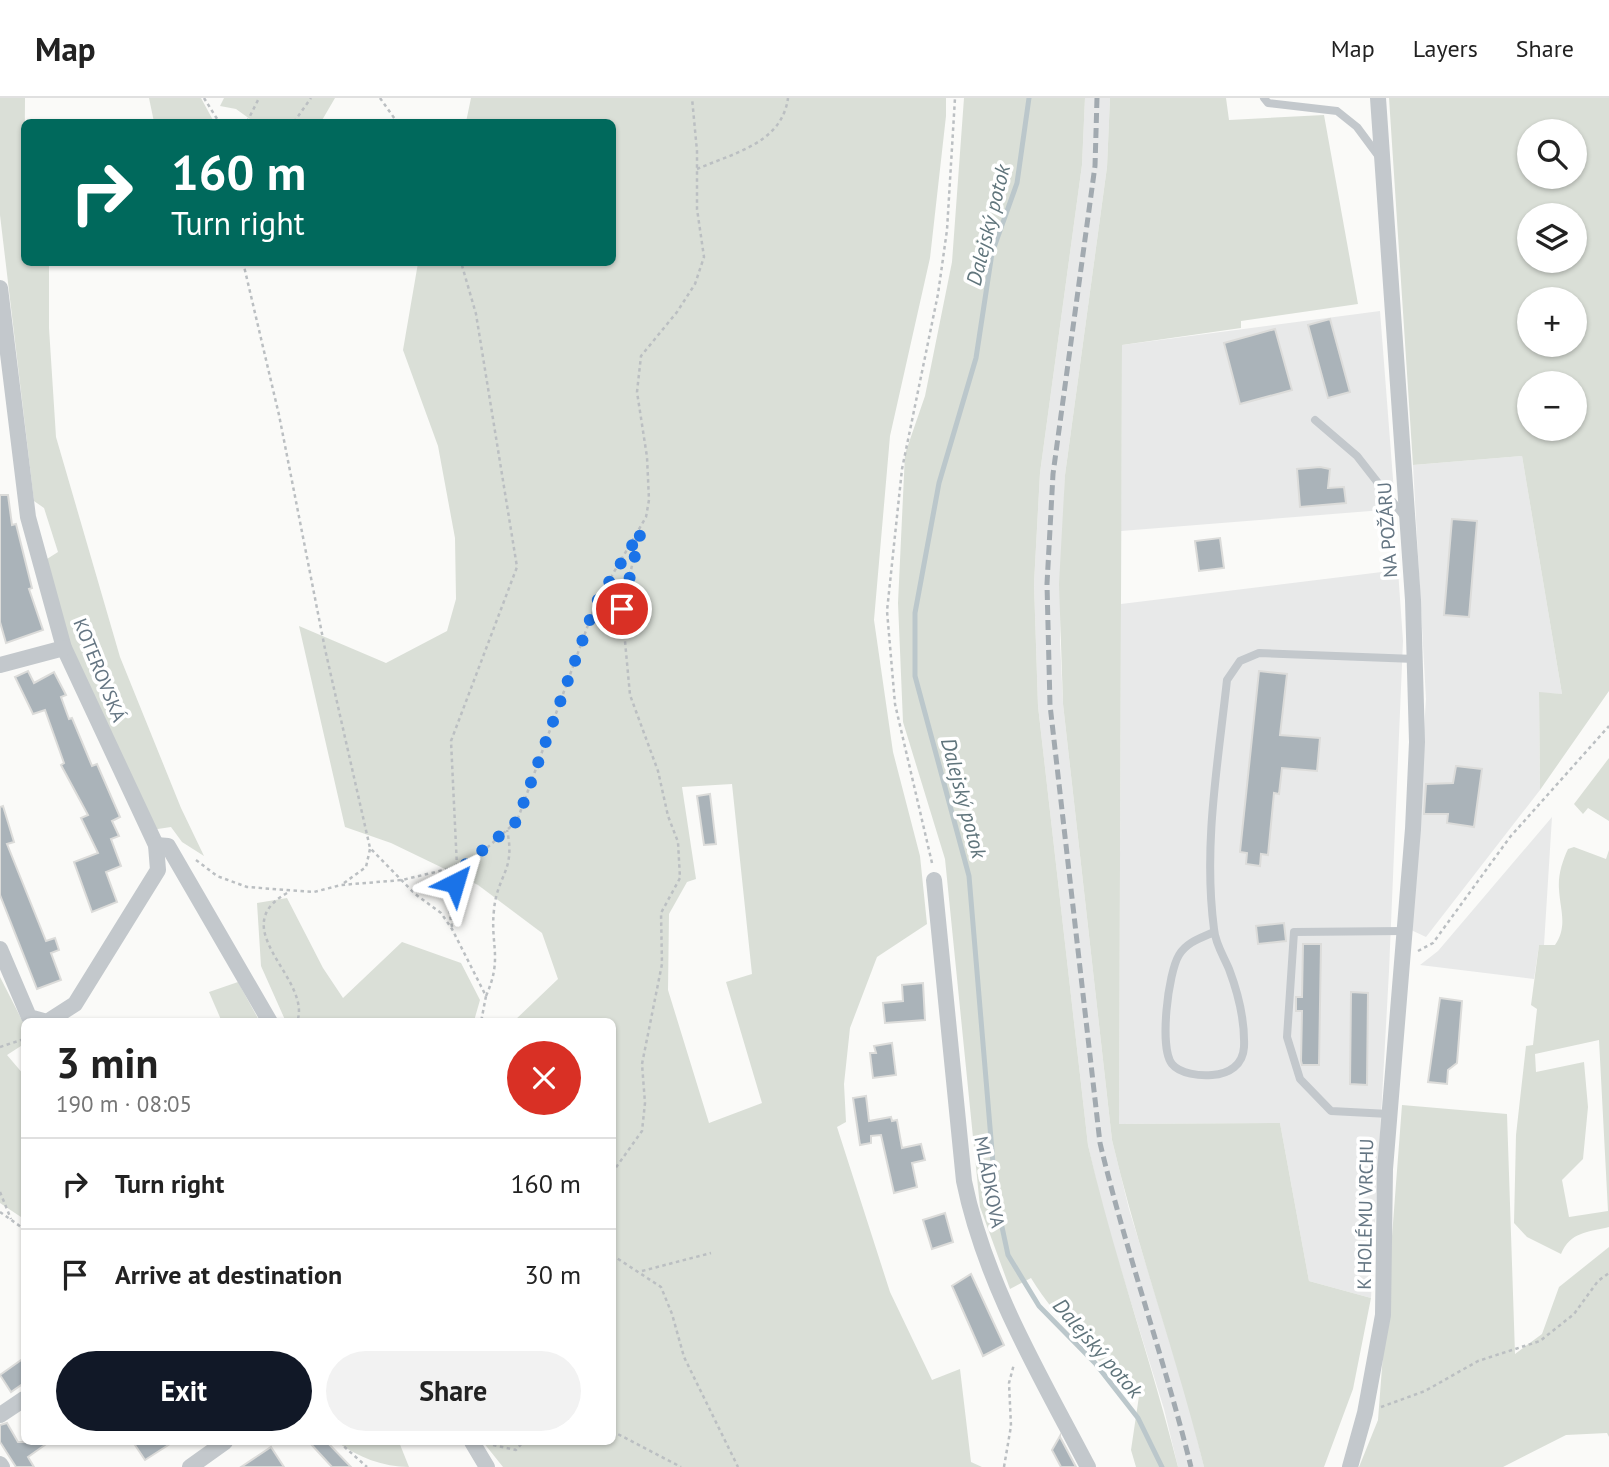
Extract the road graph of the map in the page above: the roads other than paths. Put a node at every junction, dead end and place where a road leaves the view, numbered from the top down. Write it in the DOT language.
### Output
graph roads {
  1 [pos="1264,98"];
  2 [pos="1378,98"];
  3 [pos="1380,158"];
  4 [pos="0,288"];
  5 [pos="1315,421"];
  6 [pos="1407,520"];
  7 [pos="64,648"];
  8 [pos="1415,659"];
  9 [pos="0,665"];
  10 [pos="162,846"];
  11 [pos="934,880"];
  12 [pos="1403,931"];
  13 [pos="1214,932"];
  14 [pos="0,950"];
  15 [pos="1403,960"];
  16 [pos="34,1018"];
  17 [pos="52,1018"];
  18 [pos="268,1018"];
  19 [pos="1390,1114"];
  20 [pos="21,1401"];
  21 [pos="0,1415"];
  22 [pos="221,1445"];
  23 [pos="474,1445"];
  24 [pos="190,1467"];
  25 [pos="487,1467"];
  26 [pos="1088,1467"];
  27 [pos="1350,1467"];
  1 -- 3 [label="lane"];
  2 -- 3 [label="street, NA POŽÁRU"];
  3 -- 6 [label="street, NA POŽÁRU"];
  4 -- 7 [label="street, KOTEROVSKÁ"];
  5 -- 6 [label="lane"];
  6 -- 8 [label="street, NA POŽÁRU"];
  7 -- 9 [label="street"];
  7 -- 10 [label="street, KOTEROVSKÁ"];
  8 -- 12 [label="street, NA POŽÁRU"];
  8 -- 13 [label="lane"];
  10 -- 17 [label="street"];
  10 -- 18 [label="street, KOTEROVSKÁ"];
  11 -- 26 [label="street, MLÁDKOVA"];
  12 -- 15 [label="street, NA POŽÁRU"];
  12 -- 19 [label="lane"];
  13 -- 13 [label="lane"];
  14 -- 16 [label="street"];
  15 -- 19 [label="street, K HOLÉMU VRCHU"];
  19 -- 27 [label="street, K HOLÉMU VRCHU"];
  20 -- 21 [label="street"];
  22 -- 24 [label="street"];
  23 -- 25 [label="street"];
}
